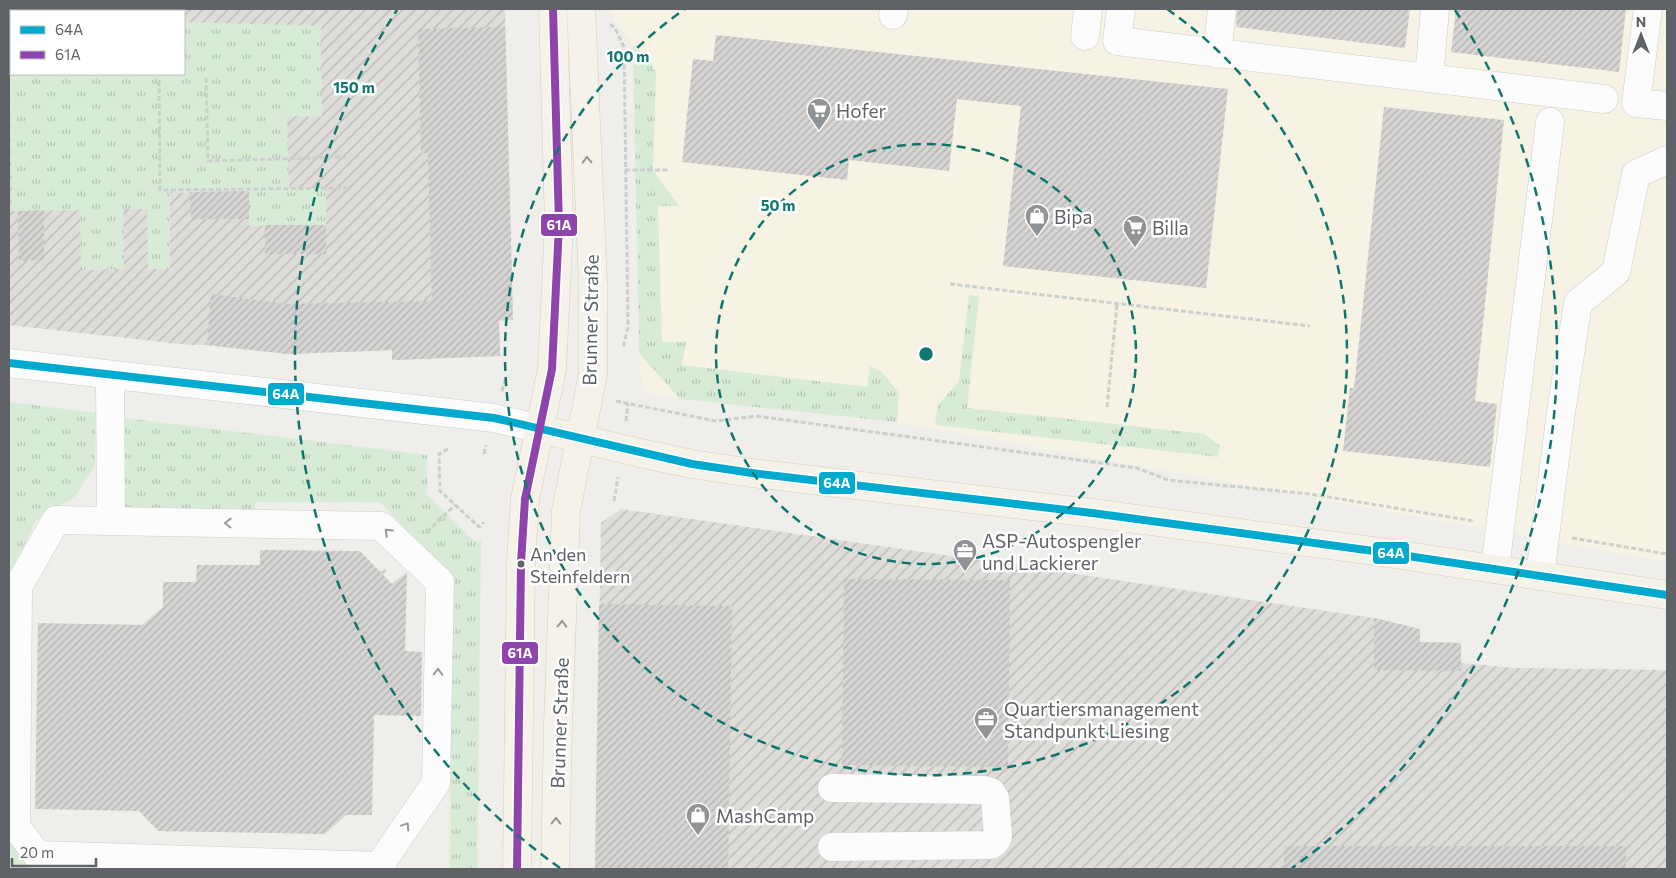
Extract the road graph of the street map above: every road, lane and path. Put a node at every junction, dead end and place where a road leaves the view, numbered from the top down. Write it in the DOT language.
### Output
graph roads {
  1 [pos="553,9"];
  2 [pos="581,9"];
  3 [pos="1088,9"];
  4 [pos="1121,9"];
  5 [pos="1222,9"];
  6 [pos="1435,9"];
  7 [pos="1648,9"];
  8 [pos="609,23"];
  9 [pos="1085,36"];
  10 [pos="1217,54"];
  11 [pos="206,78"];
  12 [pos="1429,78"];
  13 [pos="159,81"];
  14 [pos="1604,99"];
  15 [pos="1667,106"];
  16 [pos="1550,122"];
  17 [pos="346,157"];
  18 [pos="1667,160"];
  19 [pos="625,170"];
  20 [pos="669,170"];
  21 [pos="346,188"];
  22 [pos="950,284"];
  23 [pos="1118,304"];
  24 [pos="1310,326"];
  25 [pos="622,354"];
  26 [pos="9,363"];
  27 [pos="110,375"];
  28 [pos="617,393"];
  29 [pos="1106,407"];
  30 [pos="540,429"];
  31 [pos="581,439"];
  32 [pos="448,449"];
  33 [pos="455,505"];
  34 [pos="111,520"];
  35 [pos="484,522"];
  36 [pos="1501,526"];
  37 [pos="1545,533"];
  38 [pos="423,536"];
  39 [pos="1667,554"];
  40 [pos="1495,569"];
  41 [pos="1540,576"];
  42 [pos="1667,595"];
  43 [pos="832,788"];
  44 [pos="832,847"];
  45 [pos="380,868"];
  46 [pos="517,869"];
  47 [pos="555,869"];
  1 -- 30 [label="main road, Brunner Straße"];
  31 -- 2 [label="main road, Brunner Straße, one-way"];
  3 -- 9 [label="street"];
  4 -- 10 [label="street"];
  5 -- 10 [label="street"];
  6 -- 12 [label="street"];
  7 -- 15 [label="street"];
  8 -- 19 [label="path"];
  10 -- 12 [label="street"];
  11 -- 17 [label="path"];
  12 -- 14 [label="street"];
  13 -- 21 [label="path"];
  16 -- 36 [label="street"];
  18 -- 37 [label="street"];
  19 -- 20 [label="path"];
  19 -- 25 [label="path"];
  22 -- 23 [label="path"];
  23 -- 24 [label="path"];
  23 -- 29 [label="path"];
  26 -- 27 [label="street"];
  27 -- 30 [label="street"];
  27 -- 34 [label="street"];
  28 -- 36 [label="path"];
  30 -- 31 [label="main road"];
  30 -- 46 [label="main road, Brunner Straße"];
  31 -- 40 [label="main road"];
  47 -- 31 [label="main road, Brunner Straße, one-way"];
  32 -- 33 [label="path"];
  33 -- 35 [label="path"];
  33 -- 38 [label="path"];
  45 -- 34 [label="street, one-way"];
  34 -- 45 [label="street"];
  36 -- 40 [label="street"];
  37 -- 39 [label="path"];
  37 -- 41 [label="street"];
  40 -- 41 [label="main road"];
  41 -- 42 [label="main road"];
  43 -- 44 [label="street"];
}
